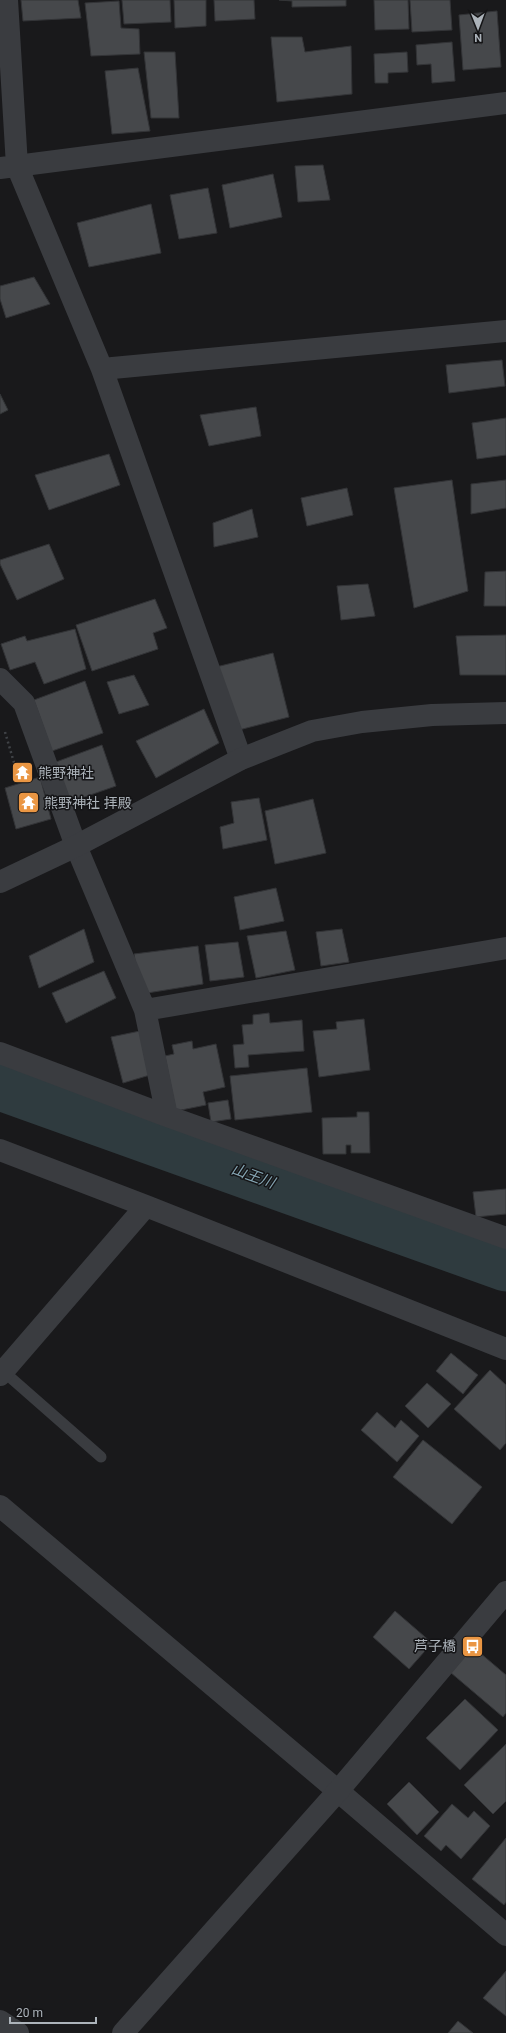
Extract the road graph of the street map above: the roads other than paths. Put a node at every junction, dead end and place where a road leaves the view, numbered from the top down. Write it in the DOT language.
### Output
graph roads {
  1 [pos="7,0"];
  2 [pos="506,103"];
  3 [pos="9,167"];
  4 [pos="506,330"];
  5 [pos="102,368"];
  6 [pos="0,679"];
  7 [pos="506,713"];
  8 [pos="241,759"];
  9 [pos="76,846"];
  10 [pos="0,882"];
  11 [pos="506,948"];
  12 [pos="146,1010"];
  13 [pos="0,1053"];
  14 [pos="167,1116"];
  15 [pos="0,1150"];
  16 [pos="146,1206"];
  17 [pos="506,1238"];
  18 [pos="506,1349"];
  19 [pos="2,1373"];
  20 [pos="101,1457"];
  21 [pos="0,1506"];
  22 [pos="506,1592"];
  23 [pos="338,1790"];
  24 [pos="506,1936"];
  25 [pos="0,2021"];
  26 [pos="18,2033"];
  27 [pos="123,2033"];
  1 -- 3 [label="street"];
  2 -- 3 [label="street"];
  3 -- 5 [label="street"];
  4 -- 5 [label="street"];
  5 -- 8 [label="street"];
  6 -- 9 [label="street"];
  7 -- 8 [label="street"];
  8 -- 9 [label="street"];
  9 -- 10 [label="street"];
  9 -- 12 [label="street"];
  11 -- 12 [label="street"];
  12 -- 14 [label="street"];
  13 -- 14 [label="street"];
  14 -- 17 [label="street"];
  15 -- 16 [label="street"];
  16 -- 18 [label="street"];
  16 -- 19 [label="street"];
  19 -- 20 [label="lane"];
  21 -- 23 [label="street"];
  22 -- 23 [label="street"];
  23 -- 24 [label="street"];
  23 -- 27 [label="street"];
  25 -- 26 [label="street"];
}
